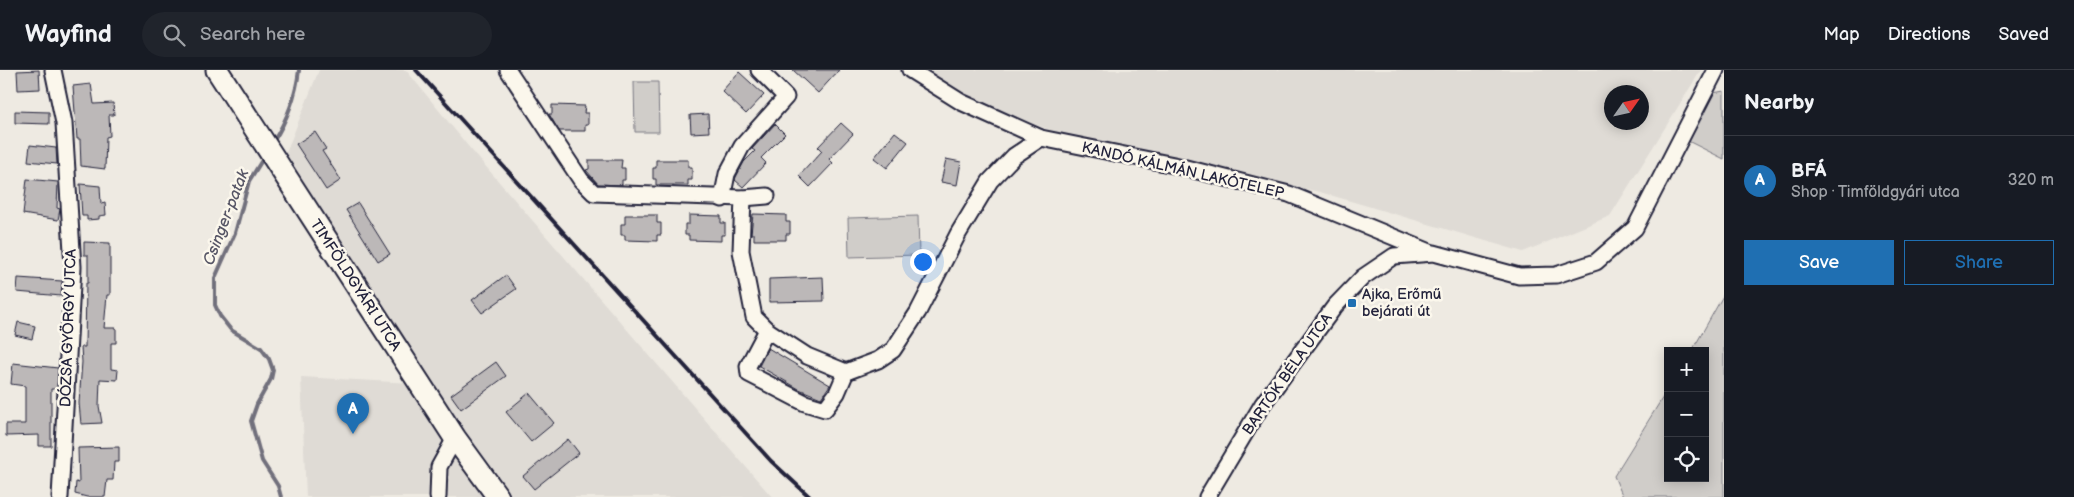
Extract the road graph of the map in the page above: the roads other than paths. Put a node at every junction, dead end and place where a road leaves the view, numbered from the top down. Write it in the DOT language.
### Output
graph roads {
  1 [pos="53,70"];
  2 [pos="217,70"];
  3 [pos="508,70"];
  4 [pos="759,70"];
  5 [pos="910,70"];
  6 [pos="1716,70"];
  7 [pos="1041,138"];
  8 [pos="767,196"];
  9 [pos="742,198"];
  10 [pos="722,199"];
  11 [pos="1434,253"];
  12 [pos="767,330"];
  13 [pos="846,372"];
  14 [pos="456,438"];
  15 [pos="60,497"];
  16 [pos="438,497"];
  17 [pos="498,497"];
  18 [pos="1207,497"];
  1 -- 15 [label="street, DÓZSA GYÖRGY UTCA"];
  2 -- 14 [label="main road, TIMFÖLDGYÁRI UTCA"];
  3 -- 10 [label="street"];
  4 -- 10 [label="street"];
  5 -- 7 [label="street, KANDÓ KÁLMÁN LAKÓTELEP"];
  6 -- 11 [label="street, BARTÓK BÉLA UTCA"];
  7 -- 11 [label="street, KANDÓ KÁLMÁN LAKÓTELEP"];
  7 -- 13 [label="street"];
  8 -- 9 [label="street"];
  9 -- 10 [label="street"];
  9 -- 12 [label="street"];
  11 -- 18 [label="street, BARTÓK BÉLA UTCA"];
  12 -- 13 [label="street"];
  12 -- 13 [label="street"];
  14 -- 16 [label="street"];
  14 -- 17 [label="main road, TIMFÖLDGYÁRI UTCA"];
}
